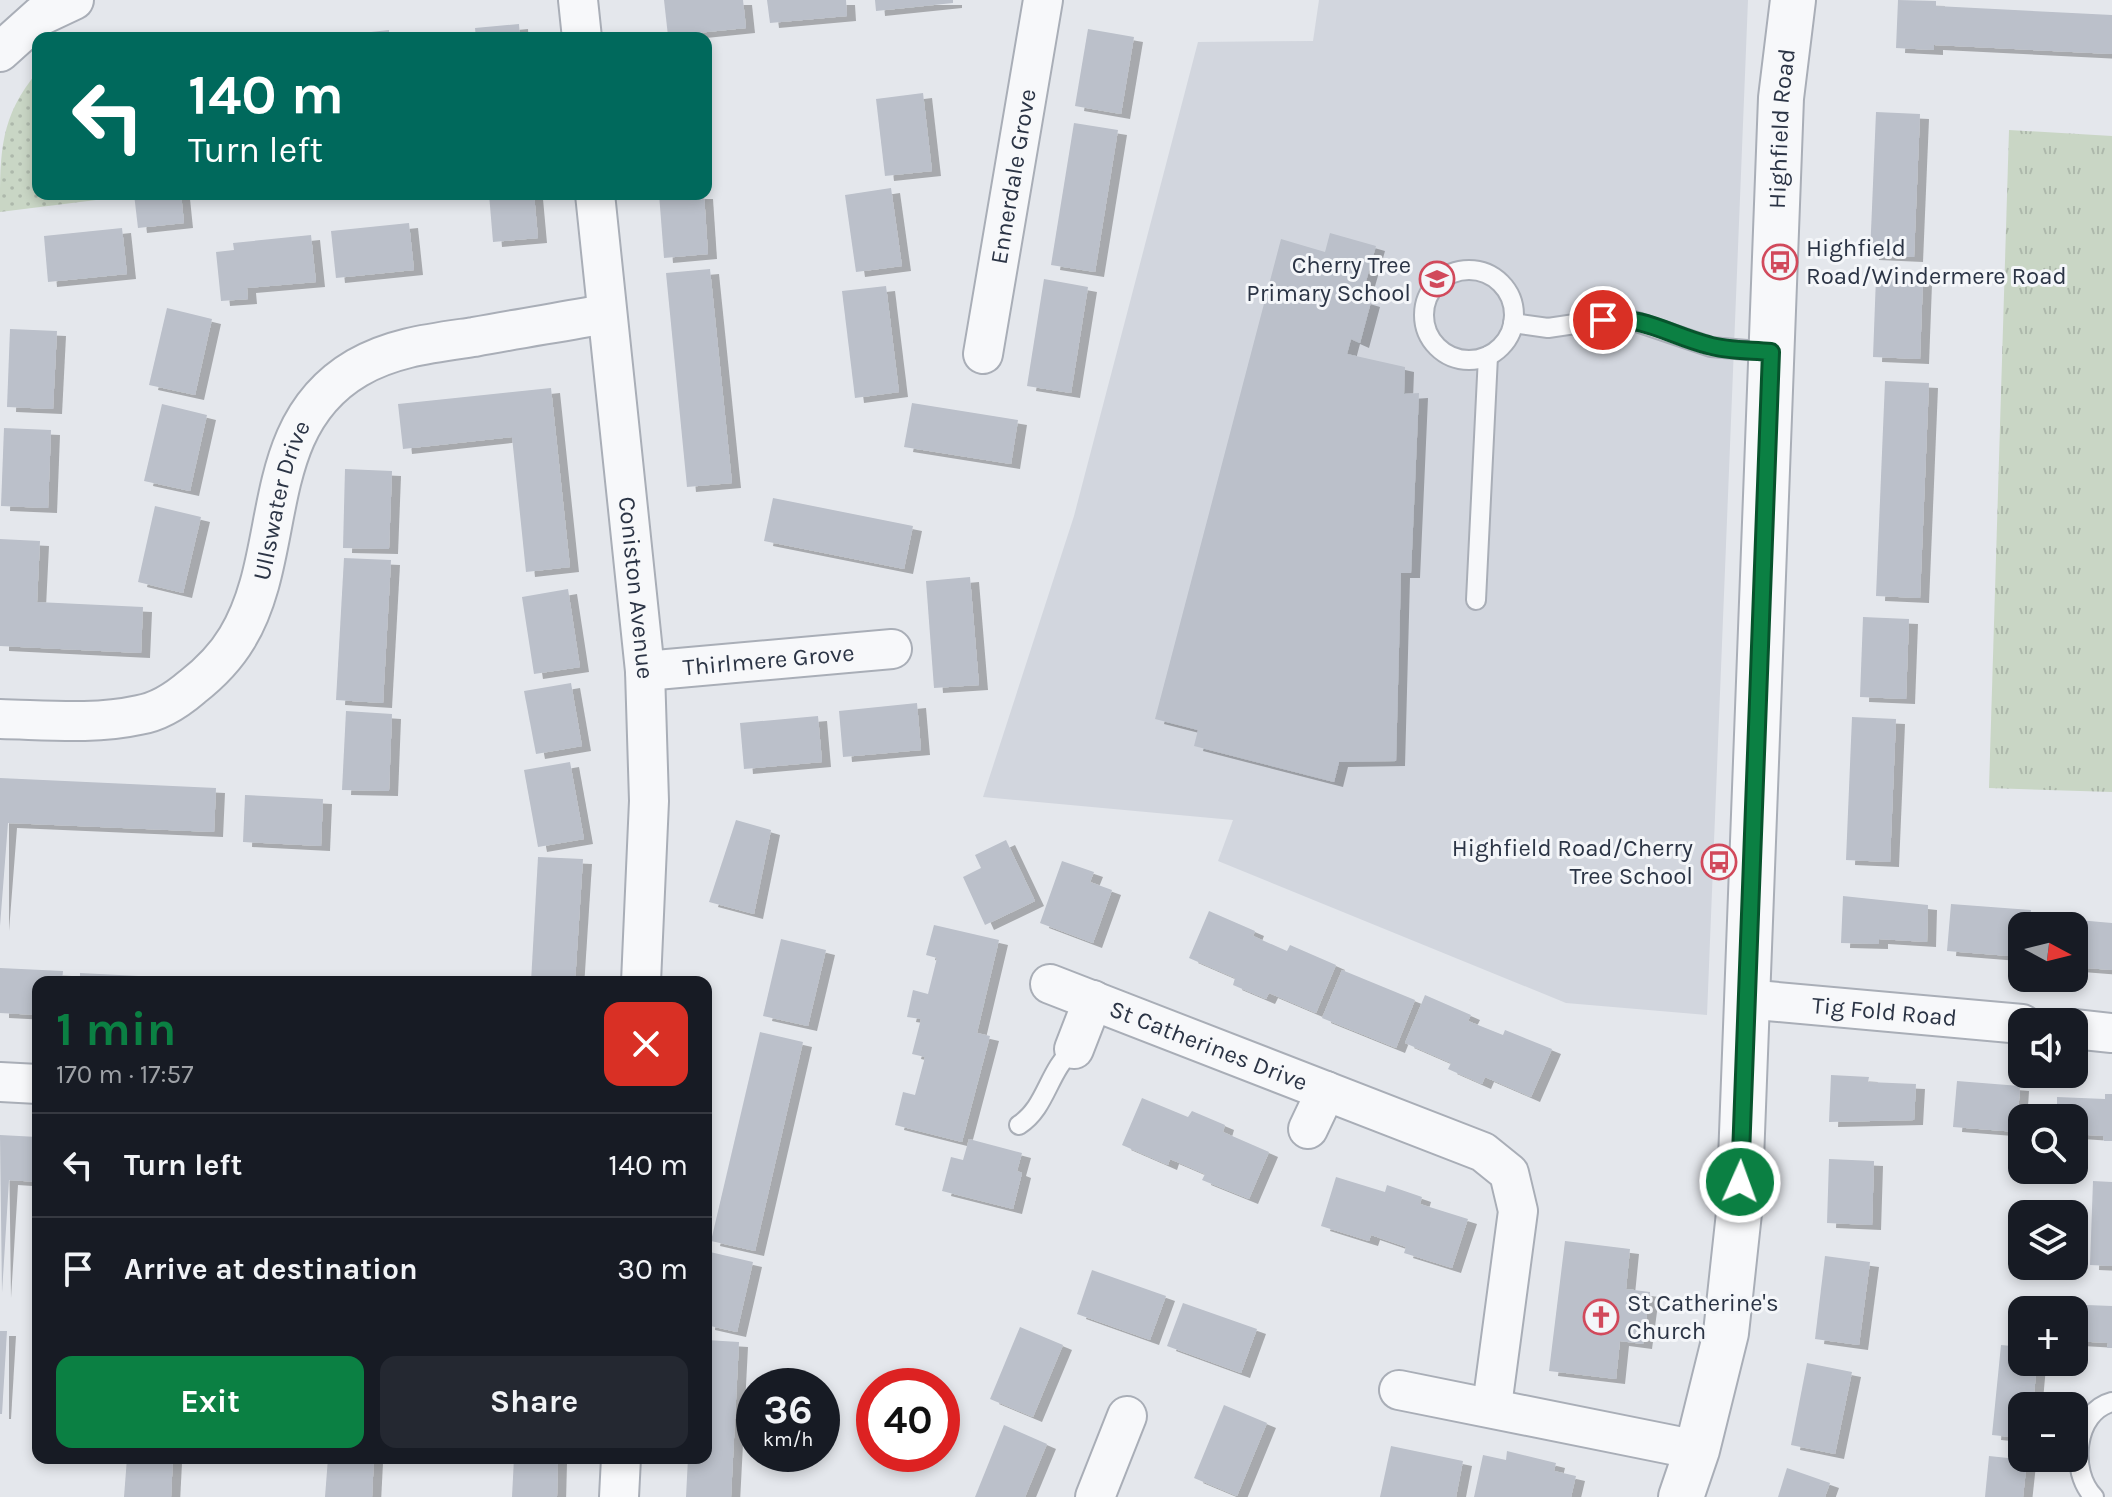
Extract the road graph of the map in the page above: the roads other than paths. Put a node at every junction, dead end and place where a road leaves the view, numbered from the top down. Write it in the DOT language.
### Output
graph roads {
  1 [pos="74,0"];
  2 [pos="578,0"];
  3 [pos="1043,0"];
  4 [pos="1793,0"];
  5 [pos="581,32"];
  6 [pos="0,52"];
  7 [pos="596,200"];
  8 [pos="605,314"];
  9 [pos="1513,323"];
  10 [pos="1771,352"];
  11 [pos="983,354"];
  12 [pos="1488,356"];
  13 [pos="1476,600"];
  14 [pos="892,649"];
  15 [pos="645,671"];
  16 [pos="0,719"];
  17 [pos="641,976"];
  18 [pos="1050,984"];
  19 [pos="1745,999"];
  20 [pos="1093,1000"];
  21 [pos="2008,1023"];
  22 [pos="2088,1030"];
  23 [pos="2112,1033"];
  24 [pos="1074,1049"];
  25 [pos="0,1082"];
  26 [pos="32,1084"];
  27 [pos="1326,1091"];
  28 [pos="1019,1125"];
  29 [pos="1308,1129"];
  30 [pos="1399,1390"];
  31 [pos="2112,1402"];
  32 [pos="1492,1406"];
  33 [pos="1127,1416"];
  34 [pos="1697,1450"];
  35 [pos="621,1464"];
  36 [pos="619,1497"];
  37 [pos="1095,1497"];
  38 [pos="1681,1497"];
  39 [pos="2094,1497"];
  1 -- 6 [label="street"];
  2 -- 5 [label="street"];
  3 -- 11 [label="street, Ennerdale Grove"];
  4 -- 10 [label="street, Highfield Road"];
  7 -- 8 [label="street, Coniston Avenue"];
  8 -- 15 [label="street, Coniston Avenue"];
  8 -- 16 [label="street, Ullswater Drive"];
  9 -- 10 [label="lane"];
  9 -- 12 [label="lane"];
  9 -- 12 [label="lane"];
  10 -- 19 [label="street, Highfield Road"];
  12 -- 13 [label="lane"];
  14 -- 15 [label="street, Thirlmere Grove"];
  15 -- 17 [label="street, Coniston Avenue"];
  18 -- 20 [label="street, St Catherines Drive"];
  19 -- 21 [label="street, Tig Fold Road"];
  19 -- 34 [label="street, Highfield Road"];
  20 -- 24 [label="street, St Catherines Drive"];
  20 -- 27 [label="street, St Catherines Drive"];
  22 -- 23 [label="street"];
  24 -- 28 [label="lane"];
  25 -- 26 [label="street"];
  27 -- 29 [label="street, St Catherines Drive"];
  27 -- 32 [label="street, St Catherines Drive"];
  30 -- 32 [label="street"];
  31 -- 39 [label="lane"];
  32 -- 34 [label="street"];
  33 -- 37 [label="street"];
  34 -- 38 [label="street, Highfield Road"];
  35 -- 36 [label="street"];
}
